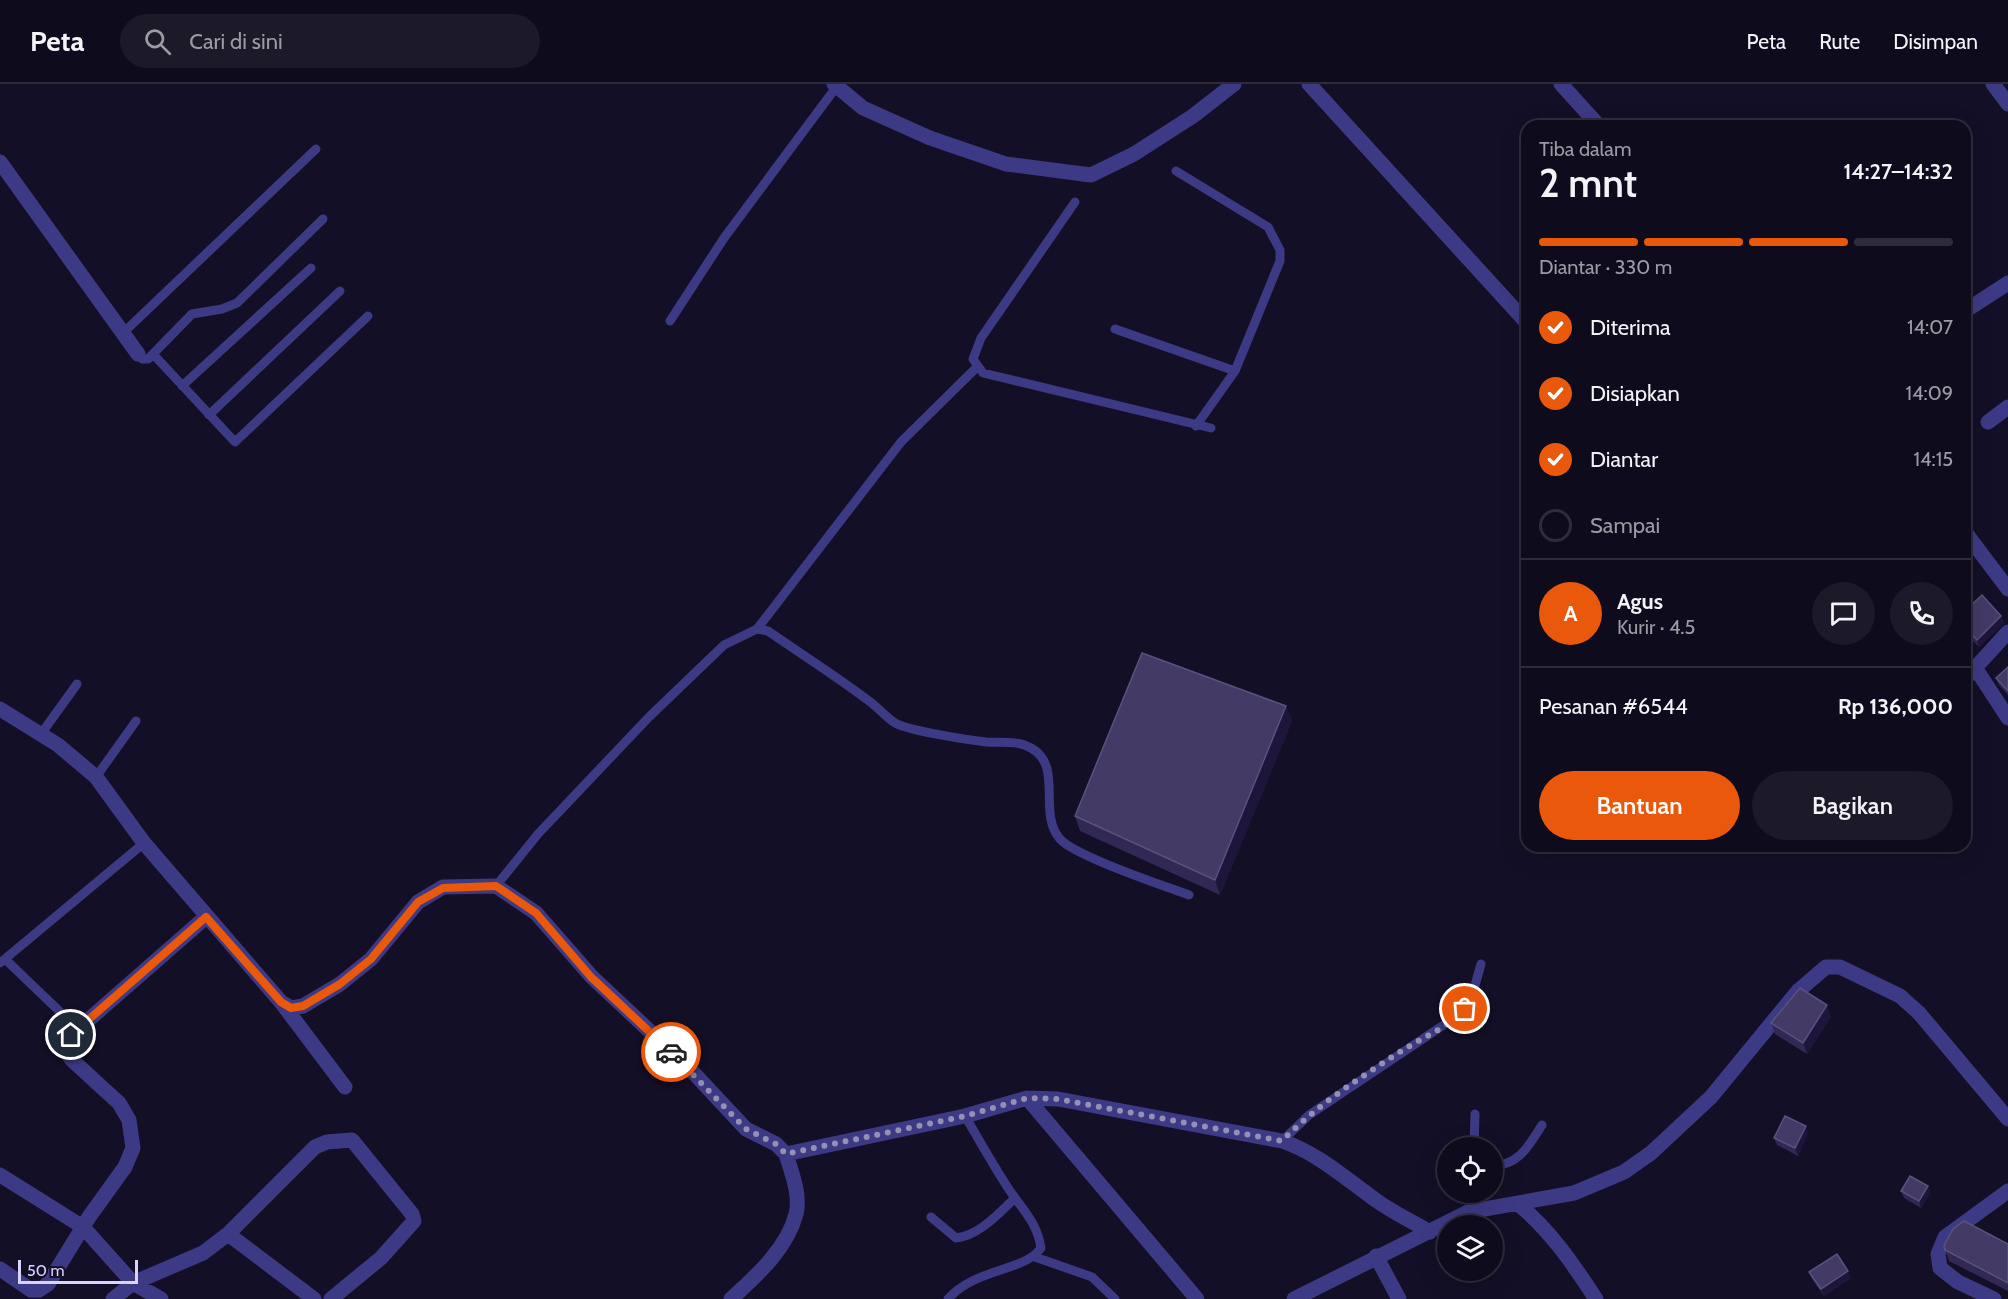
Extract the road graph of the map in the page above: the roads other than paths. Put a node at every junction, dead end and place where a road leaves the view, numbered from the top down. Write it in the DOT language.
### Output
graph roads {
  1 [pos="1234,84"];
  2 [pos="1310,84"];
  3 [pos="1561,84"];
  4 [pos="1993,84"];
  5 [pos="836,85"];
  6 [pos="2008,104"];
  7 [pos="1594,120"];
  8 [pos="316,149"];
  9 [pos="0,162"];
  10 [pos="1176,171"];
  11 [pos="1075,202"];
  12 [pos="323,219"];
  13 [pos="312,268"];
  14 [pos="2008,283"];
  15 [pos="340,291"];
  16 [pos="1971,307"];
  17 [pos="368,316"];
  18 [pos="1521,316"];
  19 [pos="670,321"];
  20 [pos="1114,329"];
  21 [pos="123,333"];
  22 [pos="146,354"];
  23 [pos="977,367"];
  24 [pos="1235,371"];
  25 [pos="182,386"];
  26 [pos="2008,407"];
  27 [pos="209,415"];
  28 [pos="1988,422"];
  29 [pos="1196,426"];
  30 [pos="1211,428"];
  31 [pos="1971,540"];
  32 [pos="2008,589"];
  33 [pos="757,629"];
  34 [pos="2008,632"];
  35 [pos="1971,674"];
  36 [pos="77,684"];
  37 [pos="0,709"];
  38 [pos="2008,718"];
  39 [pos="136,721"];
  40 [pos="41,734"];
  41 [pos="96,777"];
  42 [pos="144,843"];
  43 [pos="496,886"];
  44 [pos="1189,895"];
  45 [pos="206,917"];
  46 [pos="3,962"];
  47 [pos="1481,964"];
  48 [pos="281,1002"];
  49 [pos="78,1029"];
  50 [pos="345,1087"];
  51 [pos="1028,1098"];
  52 [pos="1475,1114"];
  53 [pos="965,1116"];
  54 [pos="2008,1119"];
  55 [pos="1542,1125"];
  56 [pos="1474,1137"];
  57 [pos="1282,1141"];
  58 [pos="786,1154"];
  59 [pos="1503,1165"];
  60 [pos="0,1174"];
  61 [pos="1009,1190"];
  62 [pos="2008,1191"];
  63 [pos="1479,1203"];
  64 [pos="1518,1204"];
  65 [pos="1478,1209"];
  66 [pos="931,1217"];
  67 [pos="83,1227"];
  68 [pos="1430,1232"];
  69 [pos="228,1234"];
  70 [pos="1377,1256"];
  71 [pos="1035,1257"];
  72 [pos="0,1269"];
  73 [pos="133,1283"];
  74 [pos="113,1299"];
  75 [pos="160,1299"];
  76 [pos="314,1299"];
  77 [pos="331,1299"];
  78 [pos="731,1299"];
  79 [pos="948,1299"];
  80 [pos="1114,1299"];
  81 [pos="1197,1299"];
  82 [pos="1294,1299"];
  83 [pos="1399,1299"];
  84 [pos="1596,1299"];
  85 [pos="1994,1299"];
  1 -- 5 [label="street"];
  2 -- 18 [label="street"];
  3 -- 7 [label="street"];
  4 -- 6 [label="street"];
  5 -- 19 [label="lane"];
  8 -- 21 [label="lane"];
  9 -- 21 [label="street"];
  10 -- 24 [label="lane"];
  11 -- 23 [label="lane"];
  12 -- 22 [label="lane"];
  13 -- 25 [label="lane"];
  14 -- 16 [label="street"];
  15 -- 27 [label="lane"];
  17 -- 27 [label="lane"];
  20 -- 24 [label="lane"];
  21 -- 22 [label="street"];
  22 -- 25 [label="lane"];
  23 -- 29 [label="lane"];
  23 -- 33 [label="lane"];
  24 -- 29 [label="lane"];
  25 -- 27 [label="lane"];
  26 -- 28 [label="street"];
  29 -- 30 [label="lane"];
  31 -- 32 [label="street"];
  33 -- 43 [label="lane"];
  33 -- 44 [label="lane"];
  34 -- 35 [label="street"];
  35 -- 38 [label="street"];
  36 -- 40 [label="lane"];
  37 -- 40 [label="street"];
  39 -- 41 [label="lane"];
  40 -- 41 [label="street"];
  41 -- 42 [label="street"];
  42 -- 45 [label="street"];
  42 -- 46 [label="lane"];
  43 -- 48 [label="street"];
  43 -- 58 [label="street"];
  45 -- 48 [label="street"];
  45 -- 49 [label="street"];
  46 -- 49 [label="lane"];
  47 -- 57 [label="lane"];
  48 -- 50 [label="street"];
  49 -- 67 [label="street"];
  51 -- 53 [label="street"];
  51 -- 57 [label="street"];
  51 -- 81 [label="street"];
  52 -- 56 [label="lane"];
  53 -- 58 [label="street"];
  53 -- 61 [label="lane"];
  54 -- 64 [label="street"];
  55 -- 59 [label="lane"];
  57 -- 68 [label="street"];
  58 -- 78 [label="street"];
  60 -- 67 [label="street"];
  61 -- 66 [label="lane"];
  61 -- 71 [label="lane"];
  62 -- 85 [label="street"];
  63 -- 65 [label="lane"];
  64 -- 65 [label="street"];
  64 -- 84 [label="street"];
  65 -- 68 [label="street"];
  67 -- 72 [label="street"];
  67 -- 73 [label="street"];
  68 -- 70 [label="street"];
  69 -- 73 [label="street"];
  69 -- 76 [label="street"];
  69 -- 77 [label="street"];
  70 -- 82 [label="street"];
  70 -- 83 [label="street"];
  71 -- 79 [label="lane"];
  71 -- 80 [label="lane"];
  73 -- 74 [label="street"];
  73 -- 75 [label="street"];
}
